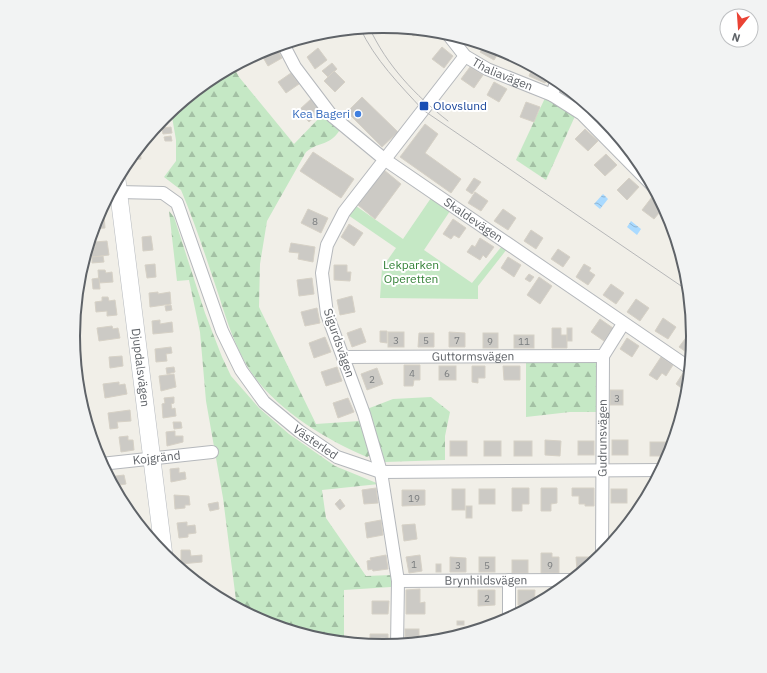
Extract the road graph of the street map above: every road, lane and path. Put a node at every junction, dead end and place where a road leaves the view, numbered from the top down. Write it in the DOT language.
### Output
graph roads {
  1 [pos="453,41"];
  2 [pos="286,49"];
  3 [pos="465,56"];
  4 [pos="555,86"];
  5 [pos="552,96"];
  6 [pos="626,154"];
  7 [pos="384,159"];
  8 [pos="119,188"];
  9 [pos="116,194"];
  10 [pos="624,324"];
  11 [pos="603,356"];
  12 [pos="344,357"];
  13 [pos="685,365"];
  14 [pos="212,452"];
  15 [pos="152,459"];
  16 [pos="108,463"];
  17 [pos="656,470"];
  18 [pos="602,471"];
  19 [pos="381,472"];
  20 [pos="163,545"];
  21 [pos="602,547"];
  22 [pos="509,580"];
  23 [pos="564,580"];
  24 [pos="398,581"];
  25 [pos="509,613"];
  26 [pos="397,639"];
  1 -- 3 [label="street, Thaliavägen"];
  2 -- 7 [label="street, Skaldevägen"];
  3 -- 5 [label="street, Thaliavägen"];
  3 -- 7 [label="street, Sigurdsvägen"];
  4 -- 5 [label="street"];
  5 -- 6 [label="street, Thaliavägen"];
  7 -- 10 [label="street, Skaldevägen"];
  7 -- 12 [label="street, Sigurdsvägen"];
  8 -- 19 [label="street, Västerled"];
  9 -- 15 [label="street, Djupdalsvägen"];
  10 -- 11 [label="street"];
  10 -- 13 [label="street, Skaldevägen"];
  11 -- 12 [label="street, Guttormsvägen"];
  11 -- 18 [label="street, Gudrunsvägen"];
  12 -- 19 [label="street, Sigurdsvägen"];
  14 -- 15 [label="street, Kojgränd"];
  15 -- 16 [label="street, Kojgränd"];
  15 -- 20 [label="street, Djupdalsvägen"];
  17 -- 18 [label="street, Västerled"];
  18 -- 19 [label="street, Västerled"];
  18 -- 21 [label="street, Gudrunsvägen"];
  19 -- 24 [label="street, Sigurdsvägen"];
  22 -- 23 [label="street, Brynhildsvägen"];
  22 -- 24 [label="street, Brynhildsvägen"];
  22 -- 25 [label="street"];
  24 -- 26 [label="street, Sigurdsvägen"];
}
